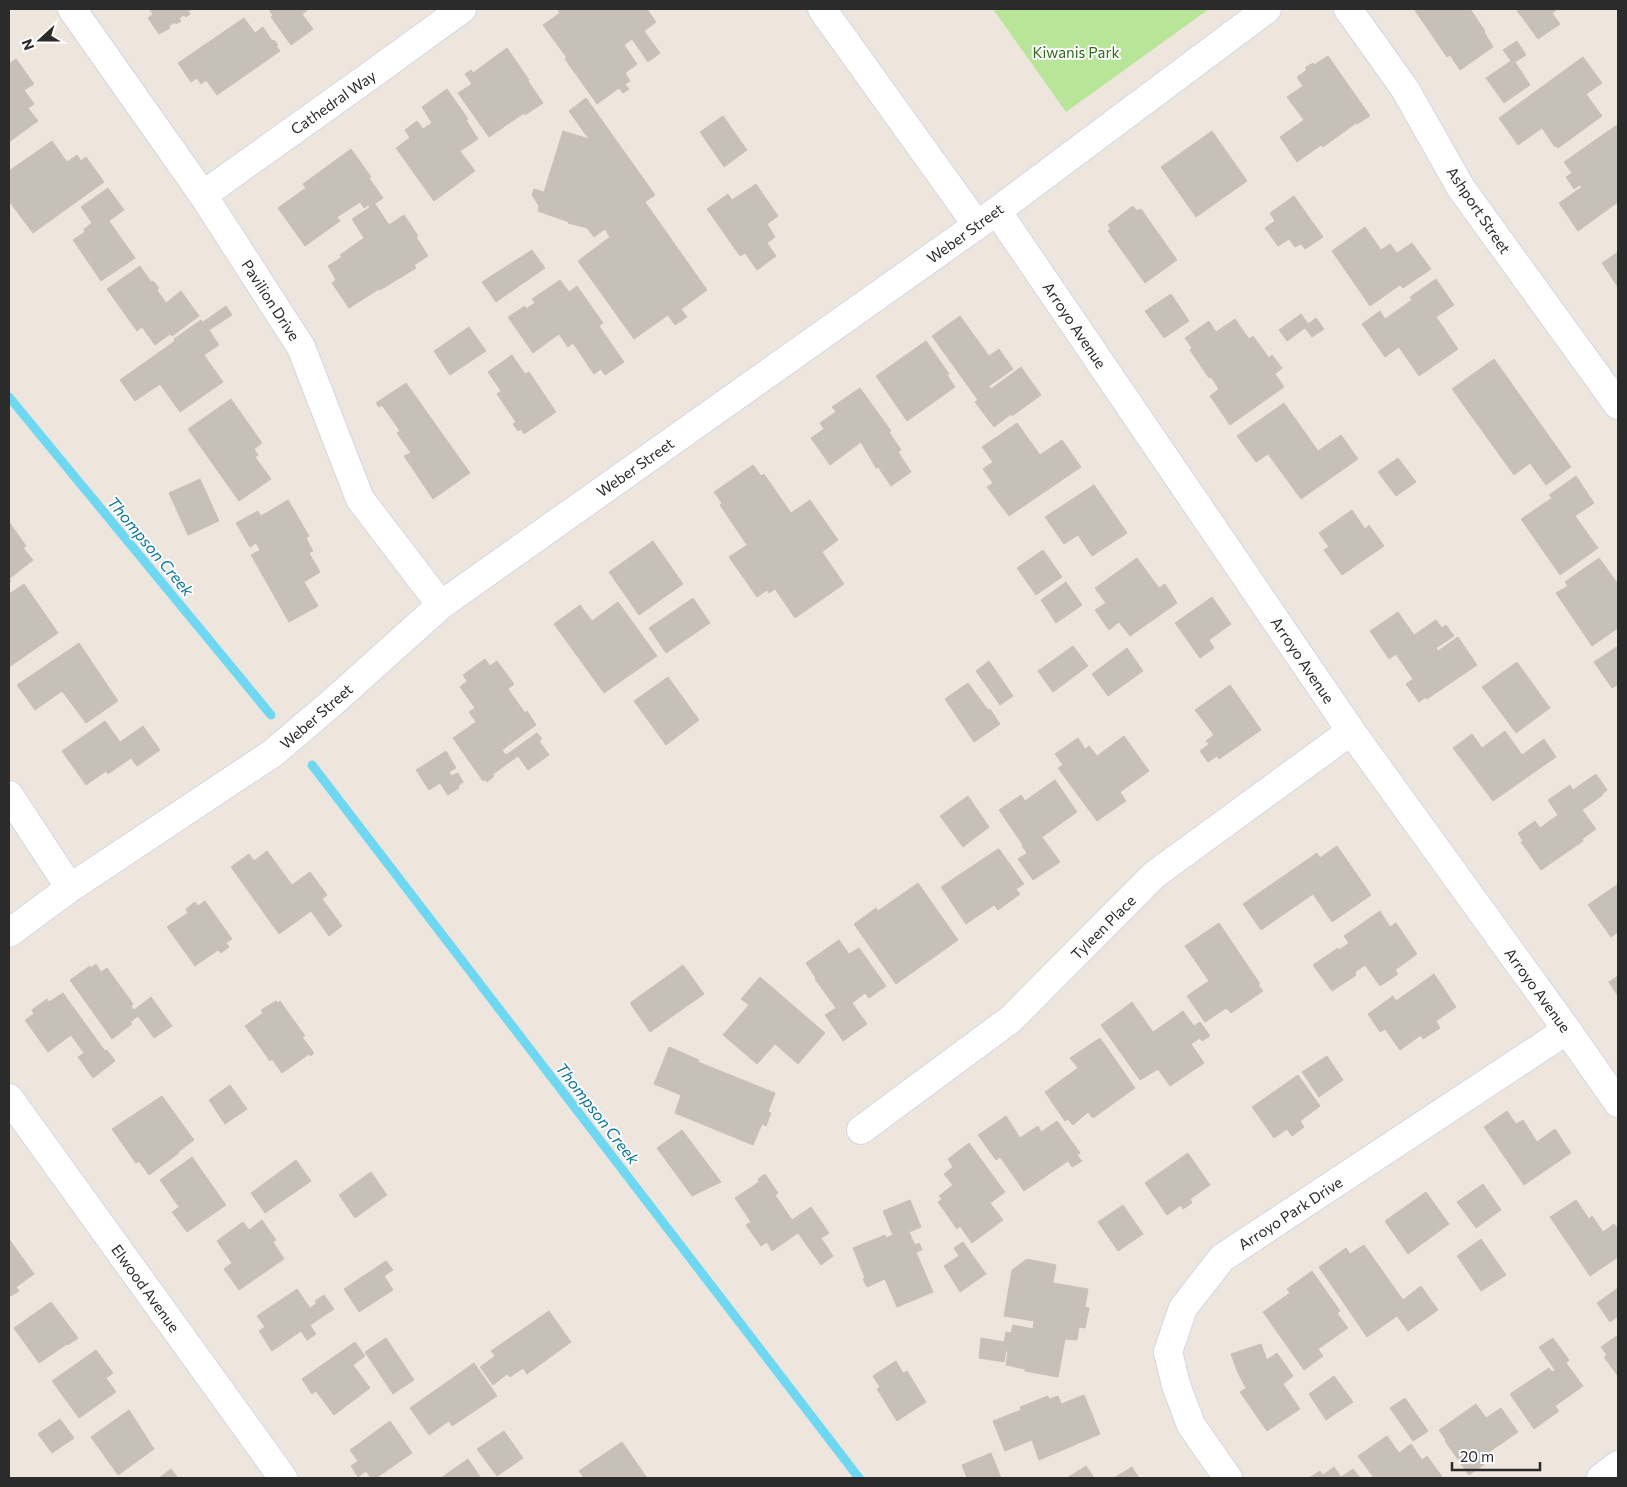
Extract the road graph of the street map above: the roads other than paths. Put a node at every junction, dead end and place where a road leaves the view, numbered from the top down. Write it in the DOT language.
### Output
graph roads {
  1 [pos="72,9"];
  2 [pos="462,9"];
  3 [pos="822,9"];
  4 [pos="1267,9"];
  5 [pos="1348,9"];
  6 [pos="203,195"];
  7 [pos="987,218"];
  8 [pos="1618,405"];
  9 [pos="441,605"];
  10 [pos="1351,731"];
  11 [pos="9,795"];
  12 [pos="70,888"];
  13 [pos="9,933"];
  14 [pos="1567,1030"];
  15 [pos="9,1098"];
  16 [pos="1618,1103"];
  17 [pos="861,1130"];
  18 [pos="1618,1465"];
  19 [pos="283,1478"];
  20 [pos="1228,1478"];
  21 [pos="1601,1478"];
  1 -- 6 [label="street, Pavilion Drive"];
  2 -- 6 [label="street, Cathedral Way"];
  3 -- 7 [label="street, Arroyo Avenue"];
  4 -- 7 [label="street, Weber Street"];
  5 -- 8 [label="street, Ashport Street"];
  6 -- 9 [label="street, Pavilion Drive"];
  7 -- 9 [label="street, Weber Street"];
  7 -- 10 [label="street, Arroyo Avenue"];
  9 -- 12 [label="street, Weber Street"];
  10 -- 14 [label="street, Arroyo Avenue"];
  10 -- 17 [label="street, Tyleen Place"];
  11 -- 12 [label="street"];
  12 -- 13 [label="street, Weber Street"];
  14 -- 16 [label="street, Arroyo Avenue"];
  14 -- 20 [label="street, Arroyo Park Drive"];
  15 -- 19 [label="street, Elwood Avenue"];
  18 -- 21 [label="street"];
}
